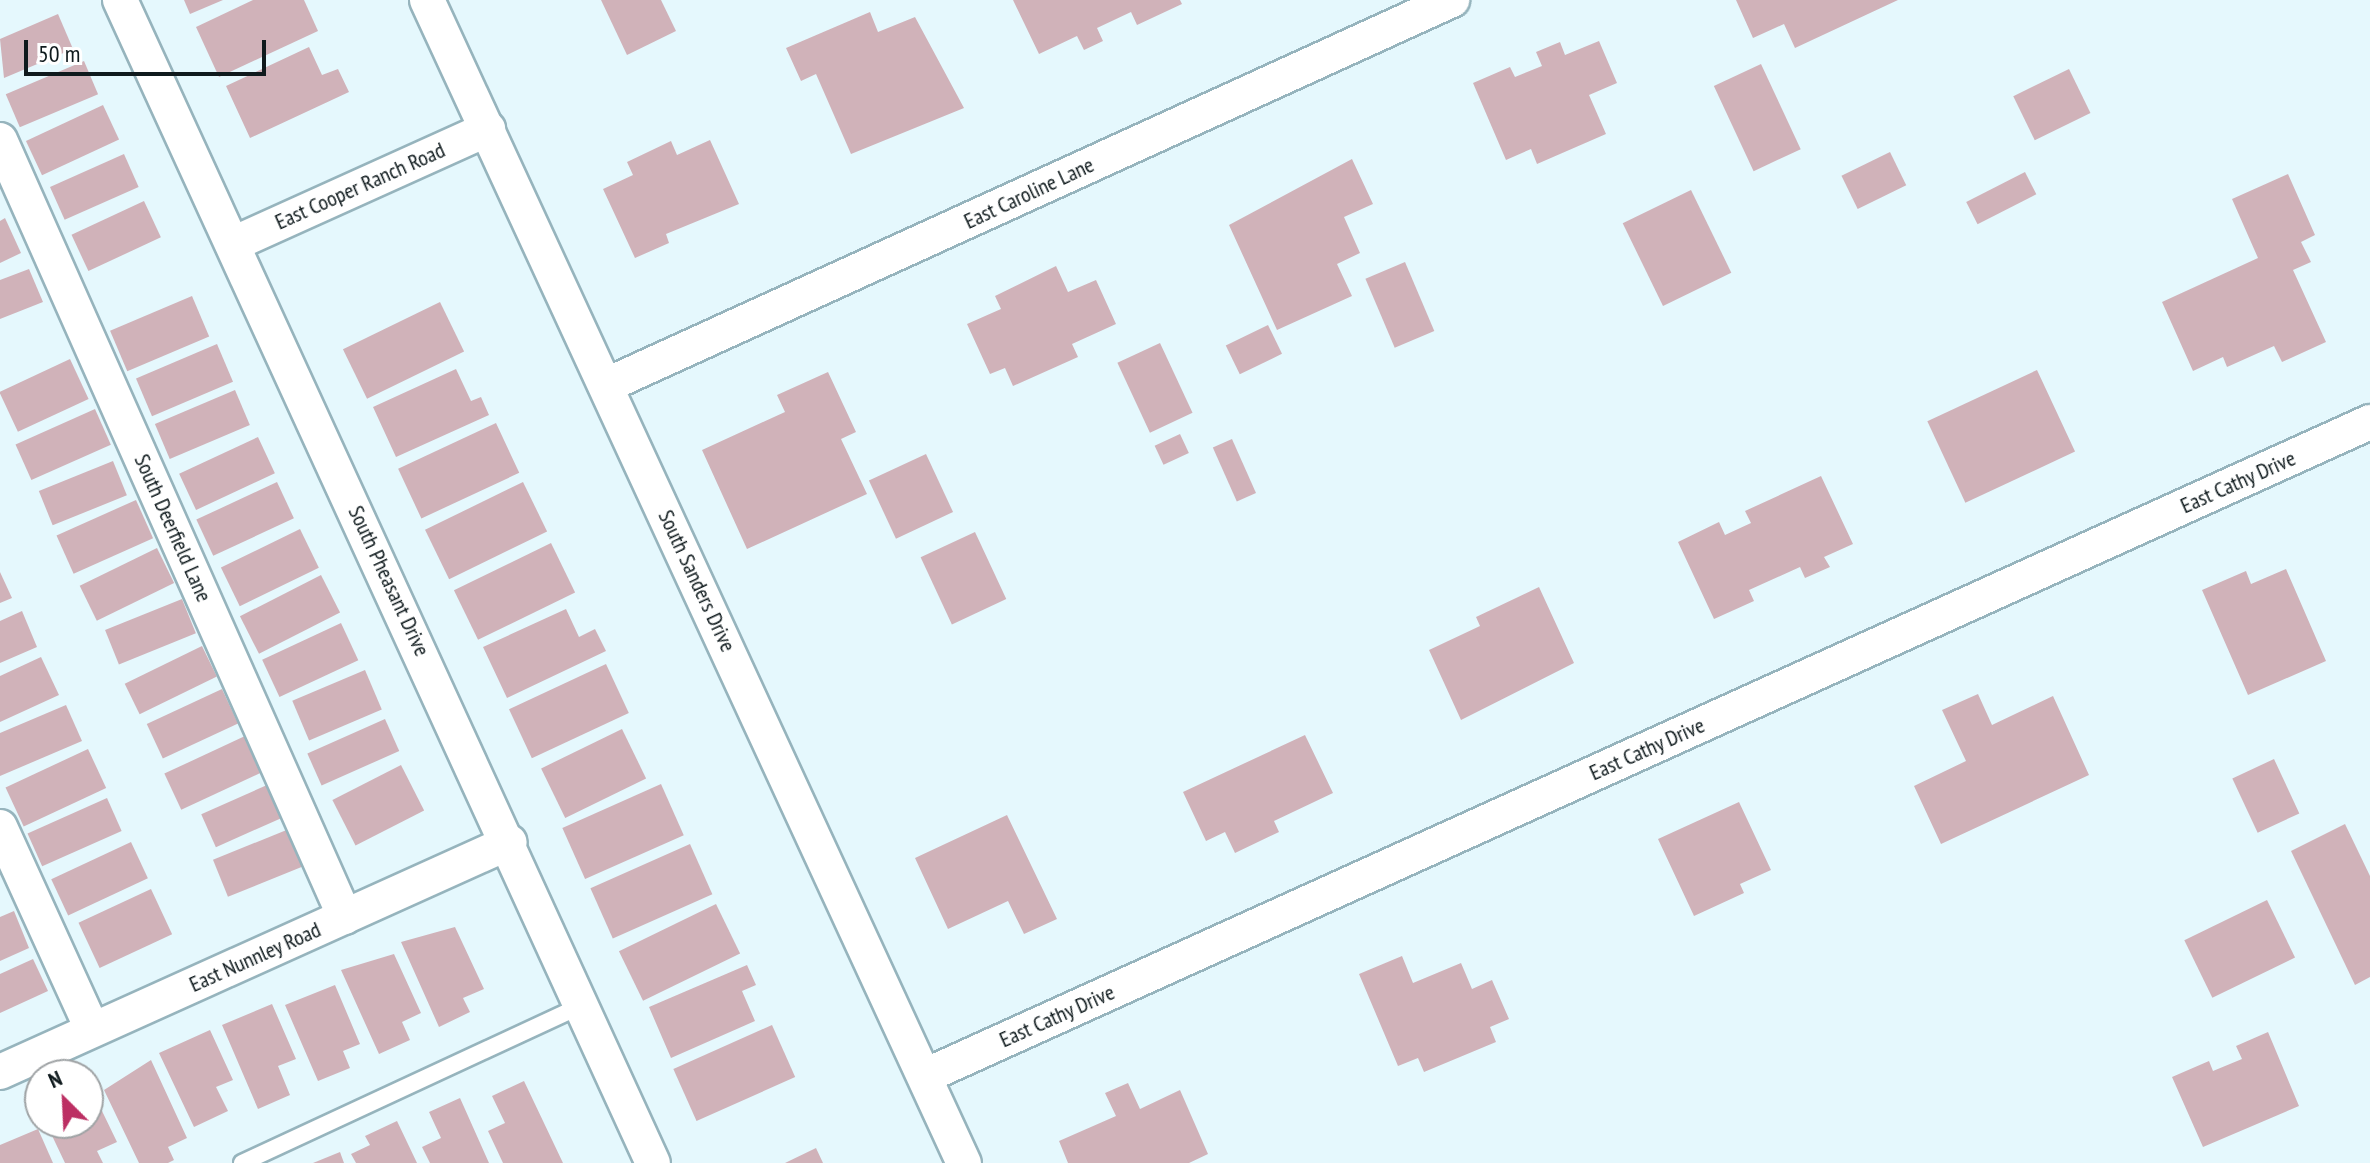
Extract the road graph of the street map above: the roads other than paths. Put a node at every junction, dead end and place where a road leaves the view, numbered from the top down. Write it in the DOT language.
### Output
graph roads {
  1 [pos="120,0"];
  2 [pos="427,0"];
  3 [pos="1452,0"];
  4 [pos="488,129"];
  5 [pos="0,140"];
  6 [pos="233,244"];
  7 [pos="607,385"];
  8 [pos="2370,422"];
  9 [pos="0,827"];
  10 [pos="510,842"];
  11 [pos="345,917"];
  12 [pos="585,1005"];
  13 [pos="92,1029"];
  14 [pos="0,1072"];
  15 [pos="925,1076"];
  16 [pos="242,1163"];
  17 [pos="653,1163"];
  18 [pos="964,1163"];
  1 -- 6 [label="street, South Pheasant Drive"];
  2 -- 4 [label="street, South Sanders Drive"];
  3 -- 7 [label="street, East Caroline Lane"];
  4 -- 6 [label="street, East Cooper Ranch Road"];
  4 -- 7 [label="street, South Sanders Drive"];
  5 -- 11 [label="street, South Deerfield Lane"];
  6 -- 10 [label="street, South Pheasant Drive"];
  7 -- 15 [label="street, South Sanders Drive"];
  8 -- 15 [label="street, East Cathy Drive"];
  9 -- 13 [label="street"];
  10 -- 11 [label="street, East Nunnley Road"];
  10 -- 12 [label="street, South Pheasant Drive"];
  11 -- 13 [label="street, East Nunnley Road"];
  12 -- 16 [label="lane"];
  12 -- 17 [label="street, South Pheasant Drive"];
  13 -- 14 [label="street, East Nunnley Road"];
  15 -- 18 [label="street, South Sanders Drive"];
}
